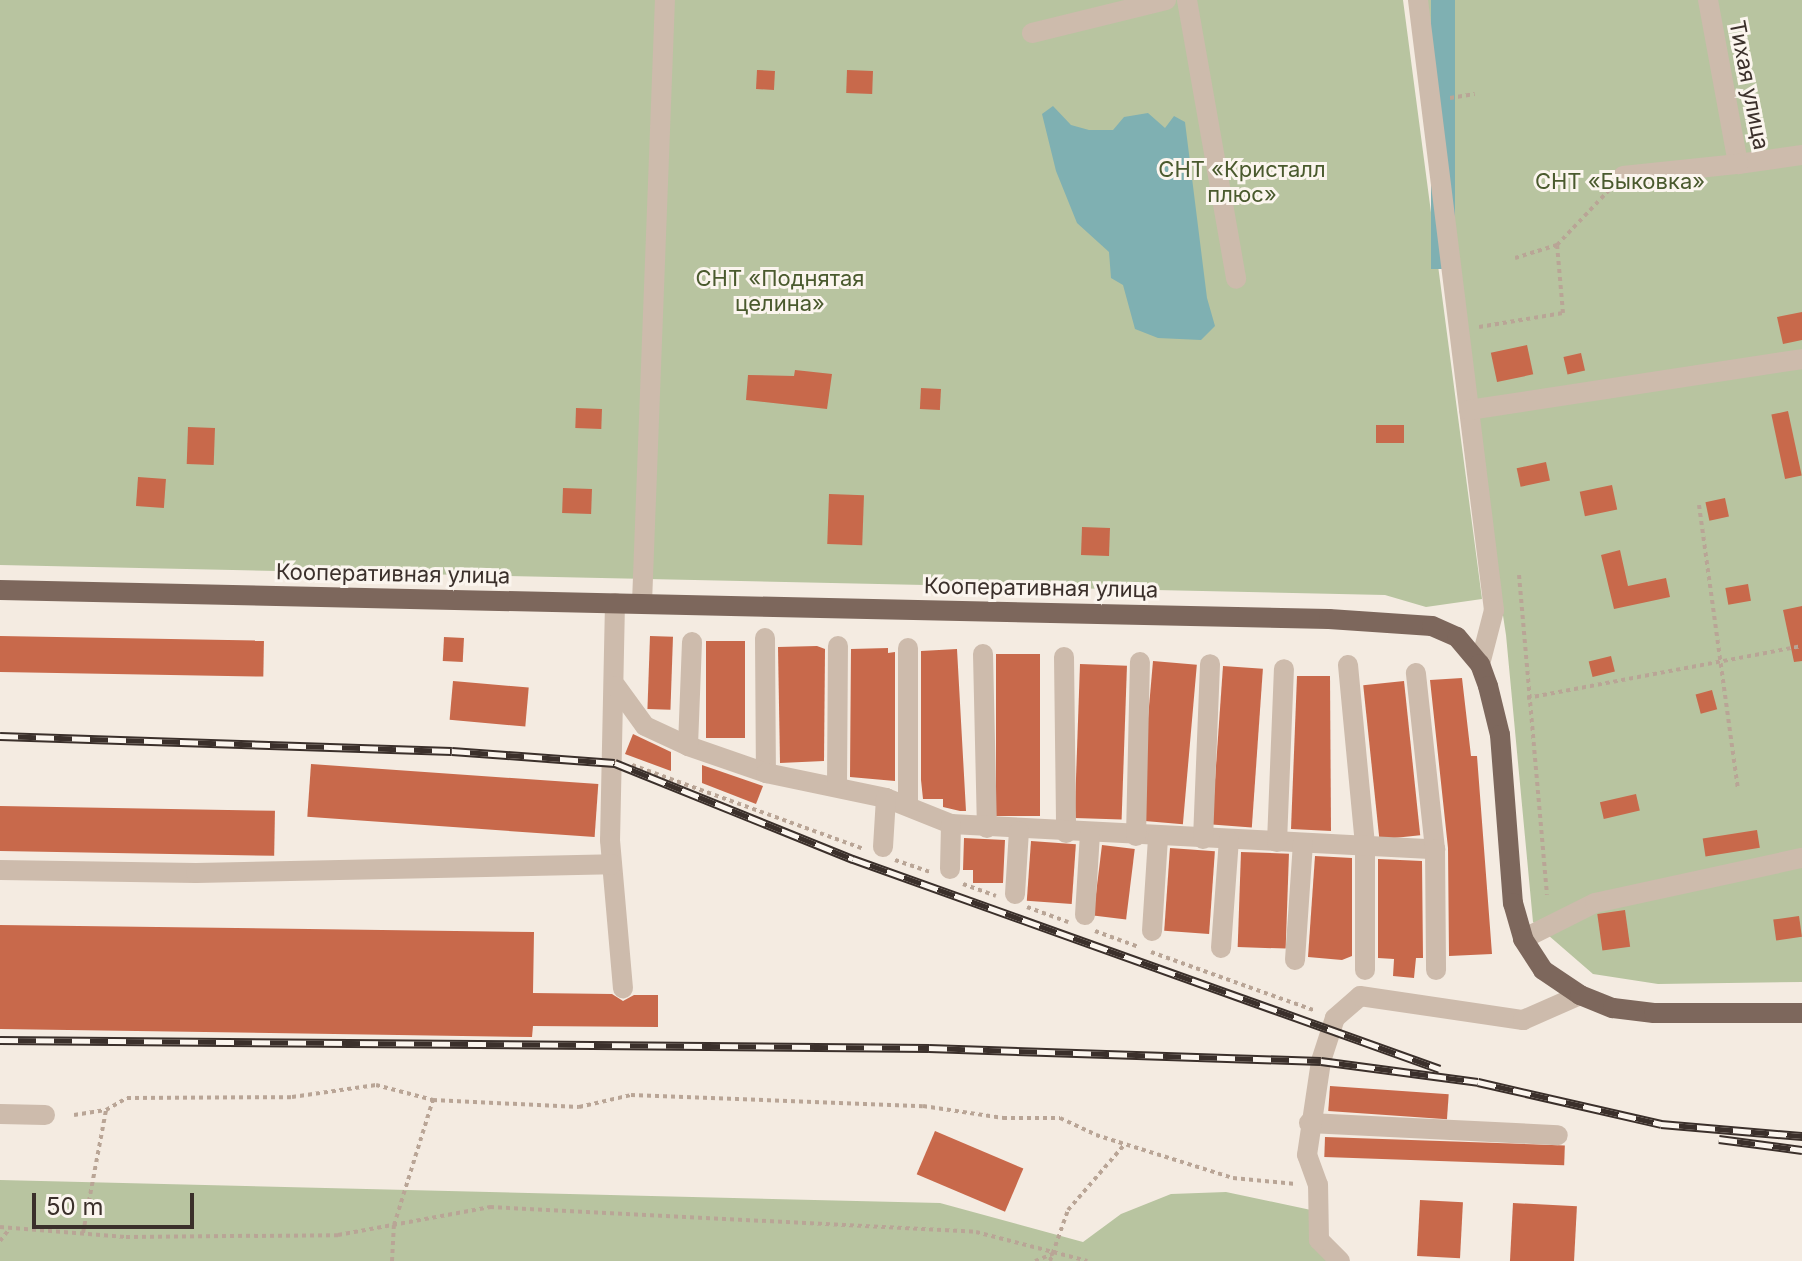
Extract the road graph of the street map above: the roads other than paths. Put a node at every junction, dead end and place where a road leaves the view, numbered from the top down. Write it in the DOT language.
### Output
graph roads {
  1 [pos="665,0"];
  2 [pos="1166,0"];
  3 [pos="1187,0"];
  4 [pos="1418,0"];
  5 [pos="1708,0"];
  6 [pos="1032,33"];
  7 [pos="1802,155"];
  8 [pos="1738,164"];
  9 [pos="1623,176"];
  10 [pos="1236,279"];
  11 [pos="1802,359"];
  12 [pos="1469,410"];
  13 [pos="0,590"];
  14 [pos="615,603"];
  15 [pos="642,603"];
  16 [pos="765,638"];
  17 [pos="692,642"];
  18 [pos="838,646"];
  19 [pos="908,648"];
  20 [pos="983,654"];
  21 [pos="1064,657"];
  22 [pos="1140,662"];
  23 [pos="1210,664"];
  24 [pos="1480,664"];
  25 [pos="1348,665"];
  26 [pos="1284,669"];
  27 [pos="1416,673"];
  28 [pos="616,686"];
  29 [pos="688,746"];
  30 [pos="766,773"];
  31 [pos="837,785"];
  32 [pos="886,798"];
  33 [pos="908,806"];
  34 [pos="951,824"];
  35 [pos="987,828"];
  36 [pos="1019,831"];
  37 [pos="1066,833"];
  38 [pos="1090,834"];
  39 [pos="1136,836"];
  40 [pos="1158,837"];
  41 [pos="1203,839"];
  42 [pos="1229,840"];
  43 [pos="1277,842"];
  44 [pos="1303,843"];
  45 [pos="1365,846"];
  46 [pos="1435,849"];
  47 [pos="879,851"];
  48 [pos="1802,858"];
  49 [pos="612,864"];
  50 [pos="0,870"];
  51 [pos="951,876"];
  52 [pos="1013,899"];
  53 [pos="1085,915"];
  54 [pos="1152,931"];
  55 [pos="1523,939"];
  56 [pos="1221,948"];
  57 [pos="1295,960"];
  58 [pos="1365,970"];
  59 [pos="1436,970"];
  60 [pos="623,988"];
  61 [pos="1580,995"];
  62 [pos="1802,1013"];
  63 [pos="0,1114"];
  64 [pos="45,1115"];
  65 [pos="1309,1123"];
  66 [pos="1558,1135"];
  67 [pos="1340,1261"];
  1 -- 15 [label="street"];
  2 -- 6 [label="street"];
  3 -- 10 [label="street"];
  4 -- 12 [label="street"];
  5 -- 8 [label="street, Тихая улица"];
  7 -- 8 [label="street, Тихая улица"];
  8 -- 9 [label="street"];
  11 -- 12 [label="street"];
  12 -- 24 [label="street"];
  13 -- 14 [label="main road, Кооперативная улица"];
  14 -- 15 [label="main road, Кооперативная улица"];
  14 -- 28 [label="street"];
  15 -- 24 [label="main road, Кооперативная улица"];
  16 -- 30 [label="street"];
  17 -- 29 [label="street"];
  18 -- 31 [label="street"];
  19 -- 33 [label="street"];
  20 -- 35 [label="street"];
  21 -- 37 [label="street"];
  22 -- 39 [label="street"];
  23 -- 41 [label="street"];
  24 -- 55 [label="main road, Кооперативная улица"];
  25 -- 45 [label="street"];
  26 -- 43 [label="street"];
  27 -- 46 [label="street"];
  28 -- 29 [label="street"];
  28 -- 49 [label="street"];
  29 -- 30 [label="street"];
  30 -- 31 [label="street"];
  31 -- 32 [label="street"];
  32 -- 33 [label="street"];
  32 -- 47 [label="street"];
  33 -- 34 [label="street"];
  34 -- 35 [label="street"];
  34 -- 51 [label="street"];
  35 -- 36 [label="street"];
  36 -- 37 [label="street"];
  36 -- 52 [label="street"];
  37 -- 38 [label="street"];
  38 -- 39 [label="street"];
  38 -- 53 [label="street"];
  39 -- 40 [label="street"];
  40 -- 41 [label="street"];
  40 -- 54 [label="street"];
  41 -- 42 [label="street"];
  42 -- 43 [label="street"];
  42 -- 56 [label="street"];
  43 -- 44 [label="street"];
  44 -- 45 [label="street"];
  44 -- 57 [label="street"];
  45 -- 46 [label="street"];
  45 -- 58 [label="street"];
  46 -- 59 [label="street"];
  48 -- 55 [label="street"];
  49 -- 50 [label="street"];
  49 -- 60 [label="street"];
  55 -- 61 [label="main road, Кооперативная улица"];
  61 -- 62 [label="main road, Кооперативная улица"];
  61 -- 65 [label="street"];
  63 -- 64 [label="street"];
  65 -- 66 [label="street"];
  65 -- 67 [label="street"];
}
